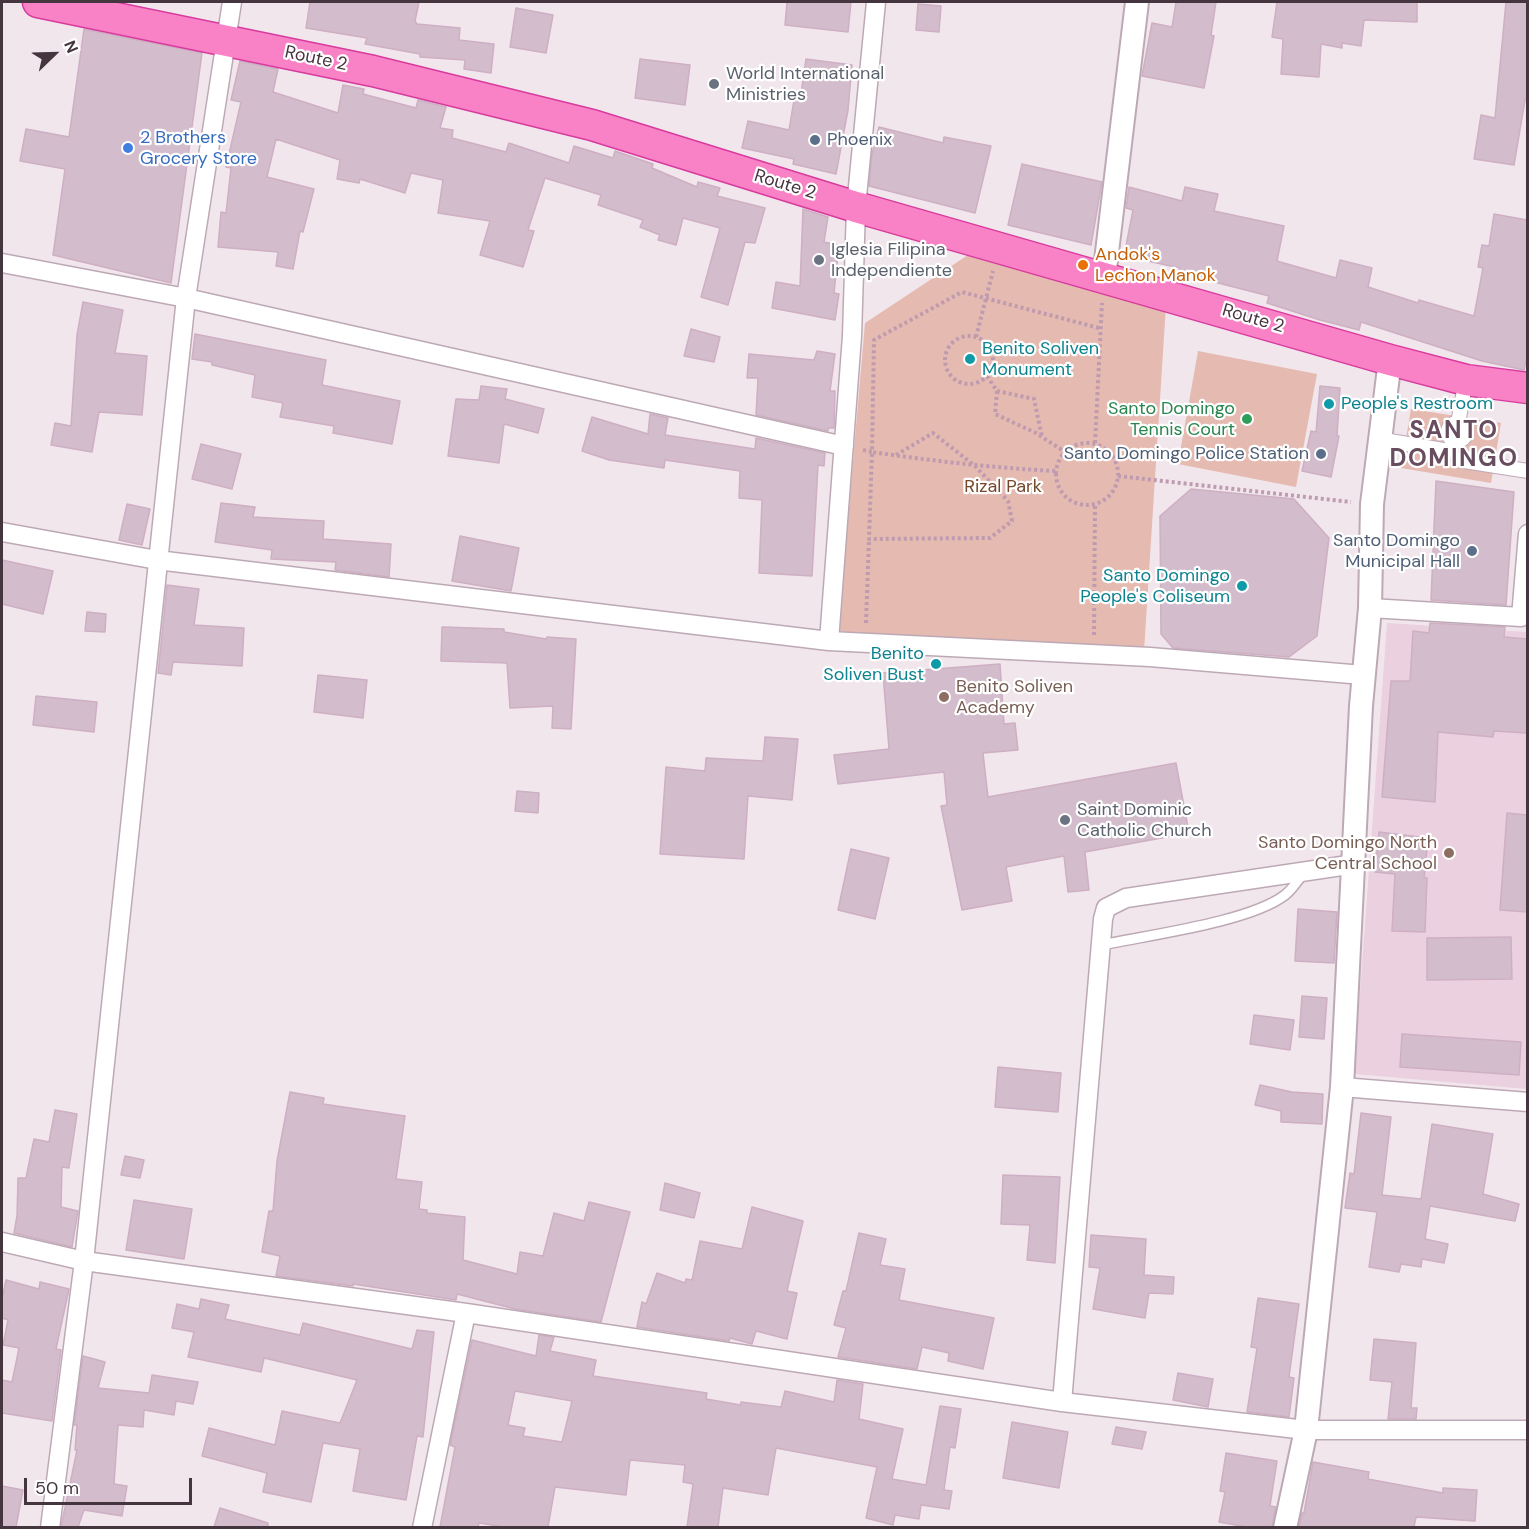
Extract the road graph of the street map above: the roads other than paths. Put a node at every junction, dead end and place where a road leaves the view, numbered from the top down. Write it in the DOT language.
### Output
graph roads {
  1 [pos="38,2"];
  2 [pos="232,2"];
  3 [pos="876,2"];
  4 [pos="1137,2"];
  5 [pos="227,40"];
  6 [pos="856,207"];
  7 [pos="2,263"];
  8 [pos="1104,277"];
  9 [pos="186,298"];
  10 [pos="1390,360"];
  11 [pos="1466,380"];
  12 [pos="1527,388"];
  13 [pos="1378,444"];
  14 [pos="844,446"];
  15 [pos="1455,452"];
  16 [pos="1527,463"];
  17 [pos="1527,471"];
  18 [pos="2,532"];
  19 [pos="1527,534"];
  20 [pos="157,560"];
  21 [pos="1370,608"];
  22 [pos="1524,617"];
  23 [pos="829,641"];
  24 [pos="1363,675"];
  25 [pos="1355,864"];
  26 [pos="1305,872"];
  27 [pos="1102,945"];
  28 [pos="1342,1087"];
  29 [pos="1527,1102"];
  30 [pos="2,1242"];
  31 [pos="84,1261"];
  32 [pos="466,1313"];
  33 [pos="1062,1402"];
  34 [pos="1306,1430"];
  35 [pos="1527,1430"];
  36 [pos="50,1527"];
  37 [pos="422,1527"];
  38 [pos="1285,1527"];
  1 -- 5 [label="highway, Route 2"];
  2 -- 5 [label="street"];
  3 -- 6 [label="street"];
  4 -- 8 [label="street"];
  5 -- 6 [label="highway, Route 2"];
  5 -- 9 [label="street"];
  6 -- 8 [label="highway, Route 2"];
  6 -- 14 [label="street"];
  7 -- 9 [label="street"];
  8 -- 10 [label="highway, Route 2"];
  9 -- 14 [label="street"];
  9 -- 20 [label="street"];
  10 -- 11 [label="highway, Route 2"];
  10 -- 13 [label="street"];
  11 -- 12 [label="highway, Route 2"];
  11 -- 15 [label="street"];
  13 -- 15 [label="street"];
  13 -- 21 [label="street"];
  14 -- 23 [label="street"];
  15 -- 16 [label="street"];
  15 -- 17 [label="street"];
  18 -- 20 [label="street"];
  19 -- 22 [label="street"];
  20 -- 23 [label="street"];
  20 -- 31 [label="street"];
  21 -- 22 [label="street"];
  21 -- 24 [label="street"];
  23 -- 24 [label="street"];
  24 -- 25 [label="street"];
  25 -- 26 [label="street"];
  25 -- 28 [label="street"];
  26 -- 27 [label="lane"];
  26 -- 27 [label="street"];
  27 -- 33 [label="street"];
  28 -- 29 [label="street"];
  28 -- 34 [label="street"];
  30 -- 31 [label="street"];
  31 -- 32 [label="street"];
  31 -- 36 [label="street"];
  32 -- 33 [label="street"];
  32 -- 37 [label="street"];
  33 -- 34 [label="street"];
  34 -- 35 [label="street"];
  34 -- 38 [label="street"];
}
